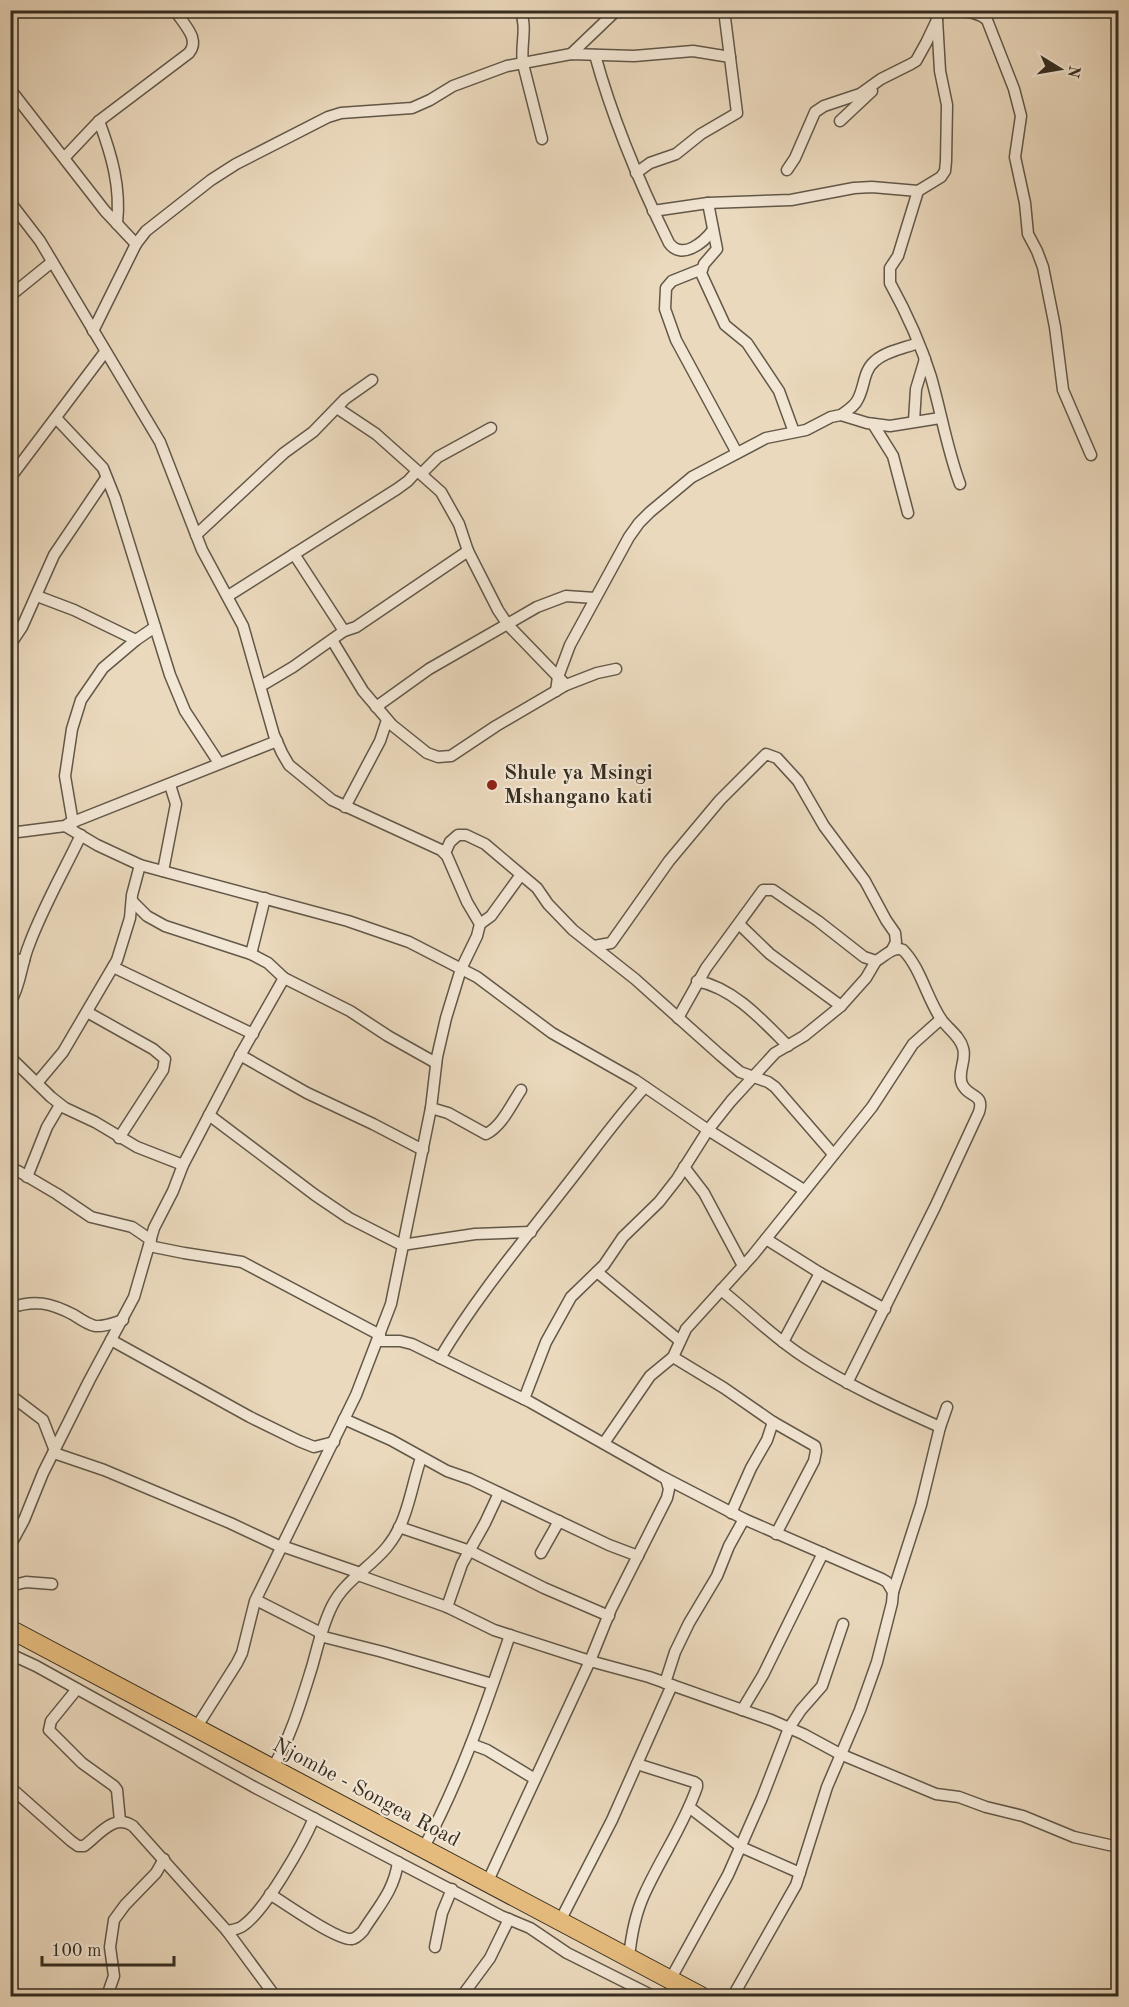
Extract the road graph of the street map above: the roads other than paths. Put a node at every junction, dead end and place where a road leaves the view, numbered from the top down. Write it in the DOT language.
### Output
graph roads {
  1 [pos="175,10"];
  2 [pos="520,10"];
  3 [pos="617,10"];
  4 [pos="724,10"];
  5 [pos="951,10"];
  6 [pos="984,13"];
  7 [pos="936,15"];
  8 [pos="572,54"];
  9 [pos="595,55"];
  10 [pos="730,57"];
  11 [pos="523,63"];
  12 [pos="881,79"];
  13 [pos="10,88"];
  14 [pos="99,121"];
  15 [pos="840,121"];
  16 [pos="542,139"];
  17 [pos="65,157"];
  18 [pos="787,170"];
  19 [pos="636,173"];
  20 [pos="918,191"];
  21 [pos="10,202"];
  22 [pos="708,203"];
  23 [pos="653,211"];
  24 [pos="117,224"];
  25 [pos="713,230"];
  26 [pos="136,244"];
  27 [pos="52,262"];
  28 [pos="702,269"];
  29 [pos="10,296"];
  30 [pos="93,331"];
  31 [pos="918,343"];
  32 [pos="105,352"];
  33 [pos="925,359"];
  34 [pos="372,380"];
  35 [pos="337,408"];
  36 [pos="841,415"];
  37 [pos="56,418"];
  38 [pos="940,418"];
  39 [pos="914,421"];
  40 [pos="873,424"];
  41 [pos="491,428"];
  42 [pos="794,432"];
  43 [pos="737,453"];
  44 [pos="1091,455"];
  45 [pos="419,472"];
  46 [pos="10,478"];
  47 [pos="106,478"];
  48 [pos="960,484"];
  49 [pos="908,513"];
  50 [pos="196,535"];
  51 [pos="468,551"];
  52 [pos="294,554"];
  53 [pos="37,596"];
  54 [pos="228,596"];
  55 [pos="595,598"];
  56 [pos="508,625"];
  57 [pos="154,627"];
  58 [pos="344,631"];
  59 [pos="136,640"];
  60 [pos="332,640"];
  61 [pos="10,645"];
  62 [pos="616,669"];
  63 [pos="562,681"];
  64 [pos="261,686"];
  65 [pos="376,707"];
  66 [pos="387,720"];
  67 [pos="277,741"];
  68 [pos="219,763"];
  69 [pos="170,785"];
  70 [pos="345,807"];
  71 [pos="69,824"];
  72 [pos="10,833"];
  73 [pos="81,835"];
  74 [pos="445,853"];
  75 [pos="140,865"];
  76 [pos="163,871"];
  77 [pos="520,876"];
  78 [pos="265,898"];
  79 [pos="132,902"];
  80 [pos="480,924"];
  81 [pos="739,924"];
  82 [pos="594,946"];
  83 [pos="892,950"];
  84 [pos="251,954"];
  85 [pos="10,958"];
  86 [pos="24,961"];
  87 [pos="876,961"];
  88 [pos="113,967"];
  89 [pos="462,969"];
  90 [pos="284,978"];
  91 [pos="697,981"];
  92 [pos="10,1003"];
  93 [pos="841,1006"];
  94 [pos="87,1012"];
  95 [pos="678,1018"];
  96 [pos="941,1019"];
  97 [pos="253,1034"];
  98 [pos="788,1046"];
  99 [pos="240,1056"];
  100 [pos="10,1057"];
  101 [pos="436,1063"];
  102 [pos="754,1078"];
  103 [pos="37,1083"];
  104 [pos="645,1087"];
  105 [pos="520,1090"];
  106 [pos="60,1105"];
  107 [pos="431,1108"];
  108 [pos="209,1115"];
  109 [pos="708,1130"];
  110 [pos="119,1138"];
  111 [pos="423,1150"];
  112 [pos="833,1154"];
  113 [pos="183,1165"];
  114 [pos="684,1167"];
  115 [pos="10,1169"];
  116 [pos="27,1177"];
  117 [pos="804,1190"];
  118 [pos="531,1232"];
  119 [pos="766,1239"];
  120 [pos="150,1243"];
  121 [pos="402,1245"];
  122 [pos="744,1266"];
  123 [pos="597,1272"];
  124 [pos="819,1273"];
  125 [pos="721,1290"];
  126 [pos="10,1308"];
  127 [pos="885,1309"];
  128 [pos="123,1320"];
  129 [pos="379,1338"];
  130 [pos="111,1340"];
  131 [pos="680,1341"];
  132 [pos="783,1342"];
  133 [pos="673,1357"];
  134 [pos="440,1358"];
  135 [pos="847,1383"];
  136 [pos="10,1395"];
  137 [pos="524,1399"];
  138 [pos="947,1407"];
  139 [pos="344,1419"];
  140 [pos="773,1422"];
  141 [pos="940,1427"];
  142 [pos="334,1442"];
  143 [pos="604,1443"];
  144 [pos="309,1446"];
  145 [pos="55,1452"];
  146 [pos="421,1458"];
  147 [pos="323,1464"];
  148 [pos="666,1479"];
  149 [pos="499,1493"];
  150 [pos="731,1513"];
  151 [pos="744,1519"];
  152 [pos="559,1521"];
  153 [pos="399,1527"];
  154 [pos="776,1534"];
  155 [pos="10,1546"];
  156 [pos="282,1546"];
  157 [pos="470,1551"];
  158 [pos="541,1553"];
  159 [pos="823,1553"];
  160 [pos="638,1556"];
  161 [pos="359,1574"];
  162 [pos="52,1584"];
  163 [pos="10,1586"];
  164 [pos="893,1592"];
  165 [pos="256,1600"];
  166 [pos="447,1607"];
  167 [pos="609,1616"];
  168 [pos="843,1624"];
  169 [pos="10,1629"];
  170 [pos="321,1635"];
  171 [pos="510,1635"];
  172 [pos="10,1654"];
  173 [pos="590,1661"];
  174 [pos="492,1684"];
  175 [pos="668,1684"];
  176 [pos="77,1689"];
  177 [pos="742,1710"];
  178 [pos="196,1728"];
  179 [pos="789,1728"];
  180 [pos="471,1744"];
  181 [pos="840,1754"];
  182 [pos="637,1764"];
  183 [pos="272,1769"];
  184 [pos="535,1779"];
  185 [pos="10,1787"];
  186 [pos="689,1807"];
  187 [pos="314,1818"];
  188 [pos="120,1821"];
  189 [pos="741,1847"];
  190 [pos="1119,1847"];
  191 [pos="423,1849"];
  192 [pos="164,1859"];
  193 [pos="398,1862"];
  194 [pos="800,1873"];
  195 [pos="487,1883"];
  196 [pos="452,1889"];
  197 [pos="270,1894"];
  198 [pos="509,1919"];
  199 [pos="560,1922"];
  200 [pos="227,1931"];
  201 [pos="435,1947"];
  202 [pos="629,1958"];
  203 [pos="676,1987"];
  204 [pos="637,1993"];
  205 [pos="107,1996"];
  206 [pos="275,1996"];
  207 [pos="464,1996"];
  208 [pos="653,1996"];
  209 [pos="701,1996"];
  210 [pos="733,1996"];
  1 -- 14 [label="street"];
  2 -- 11 [label="street"];
  3 -- 8 [label="street"];
  4 -- 10 [label="street"];
  5 -- 6 [label="street"];
  6 -- 44 [label="street"];
  7 -- 12 [label="street"];
  7 -- 20 [label="street"];
  8 -- 9 [label="street"];
  8 -- 11 [label="street"];
  9 -- 10 [label="street"];
  9 -- 19 [label="street"];
  10 -- 19 [label="street"];
  11 -- 16 [label="street"];
  11 -- 26 [label="street"];
  12 -- 15 [label="street"];
  12 -- 18 [label="street"];
  13 -- 17 [label="street"];
  14 -- 17 [label="street"];
  14 -- 24 [label="street"];
  17 -- 24 [label="street"];
  19 -- 23 [label="street"];
  20 -- 22 [label="street"];
  20 -- 31 [label="street"];
  21 -- 27 [label="street"];
  22 -- 23 [label="street"];
  22 -- 25 [label="street"];
  23 -- 25 [label="street"];
  24 -- 26 [label="street"];
  25 -- 28 [label="street"];
  26 -- 30 [label="street"];
  27 -- 29 [label="street"];
  27 -- 30 [label="street"];
  28 -- 42 [label="street"];
  28 -- 43 [label="street"];
  30 -- 32 [label="street"];
  31 -- 33 [label="street"];
  31 -- 36 [label="street"];
  32 -- 37 [label="street"];
  32 -- 50 [label="street"];
  33 -- 38 [label="street"];
  33 -- 39 [label="street"];
  34 -- 35 [label="street"];
  35 -- 45 [label="street"];
  35 -- 50 [label="street"];
  36 -- 40 [label="street"];
  36 -- 42 [label="street"];
  37 -- 46 [label="street"];
  37 -- 47 [label="street"];
  38 -- 39 [label="street"];
  38 -- 48 [label="street"];
  39 -- 40 [label="street"];
  40 -- 49 [label="street"];
  41 -- 45 [label="street"];
  42 -- 43 [label="street"];
  43 -- 55 [label="street"];
  45 -- 51 [label="street"];
  45 -- 52 [label="street"];
  47 -- 53 [label="street"];
  47 -- 57 [label="street"];
  50 -- 54 [label="street"];
  51 -- 56 [label="street"];
  51 -- 58 [label="street"];
  52 -- 54 [label="street"];
  52 -- 58 [label="street"];
  53 -- 59 [label="street"];
  53 -- 61 [label="street"];
  54 -- 64 [label="street"];
  55 -- 56 [label="street"];
  55 -- 63 [label="street"];
  56 -- 63 [label="street"];
  56 -- 65 [label="street"];
  57 -- 59 [label="street"];
  57 -- 68 [label="street"];
  58 -- 60 [label="street"];
  59 -- 71 [label="street"];
  60 -- 64 [label="street"];
  60 -- 65 [label="street"];
  62 -- 63 [label="street"];
  63 -- 66 [label="street"];
  64 -- 67 [label="street"];
  65 -- 66 [label="street"];
  66 -- 70 [label="street"];
  67 -- 68 [label="street"];
  67 -- 70 [label="street"];
  68 -- 69 [label="street"];
  69 -- 71 [label="street"];
  69 -- 76 [label="street"];
  70 -- 74 [label="street"];
  71 -- 72 [label="street"];
  71 -- 73 [label="street"];
  73 -- 75 [label="street"];
  73 -- 86 [label="street"];
  74 -- 77 [label="street"];
  74 -- 80 [label="street"];
  75 -- 76 [label="street"];
  75 -- 79 [label="street"];
  76 -- 78 [label="street"];
  77 -- 80 [label="street"];
  77 -- 82 [label="street"];
  78 -- 84 [label="street"];
  78 -- 89 [label="street"];
  79 -- 84 [label="street"];
  79 -- 88 [label="street"];
  80 -- 89 [label="street"];
  81 -- 87 [label="street"];
  81 -- 91 [label="street"];
  81 -- 93 [label="street"];
  82 -- 83 [label="street"];
  82 -- 95 [label="street"];
  83 -- 87 [label="street"];
  83 -- 96 [label="street"];
  84 -- 90 [label="street"];
  85 -- 86 [label="street"];
  86 -- 92 [label="street"];
  87 -- 93 [label="street"];
  88 -- 94 [label="street"];
  88 -- 97 [label="street"];
  89 -- 101 [label="street"];
  89 -- 104 [label="street"];
  90 -- 97 [label="street"];
  90 -- 101 [label="street"];
  91 -- 95 [label="street"];
  91 -- 98 [label="street"];
  93 -- 98 [label="street"];
  94 -- 103 [label="street"];
  94 -- 110 [label="street"];
  95 -- 102 [label="street"];
  96 -- 112 [label="street"];
  96 -- 127 [label="street"];
  97 -- 99 [label="street"];
  98 -- 102 [label="street"];
  99 -- 108 [label="street"];
  99 -- 111 [label="street"];
  100 -- 103 [label="street"];
  101 -- 107 [label="street"];
  102 -- 109 [label="street"];
  102 -- 112 [label="street"];
  103 -- 106 [label="street"];
  104 -- 109 [label="street"];
  104 -- 118 [label="street"];
  105 -- 107 [label="street"];
  106 -- 110 [label="street"];
  106 -- 116 [label="street"];
  107 -- 111 [label="street"];
  108 -- 113 [label="street"];
  108 -- 121 [label="street"];
  109 -- 114 [label="street"];
  109 -- 117 [label="street"];
  110 -- 113 [label="street"];
  111 -- 121 [label="street"];
  112 -- 117 [label="street"];
  113 -- 120 [label="street"];
  114 -- 122 [label="street"];
  114 -- 123 [label="street"];
  115 -- 116 [label="street"];
  116 -- 120 [label="street"];
  117 -- 119 [label="street"];
  118 -- 121 [label="street"];
  118 -- 134 [label="street"];
  119 -- 122 [label="street"];
  119 -- 124 [label="street"];
  120 -- 128 [label="street"];
  120 -- 129 [label="street"];
  121 -- 129 [label="street"];
  122 -- 125 [label="street"];
  123 -- 131 [label="street"];
  123 -- 137 [label="street"];
  124 -- 127 [label="street"];
  124 -- 132 [label="street"];
  125 -- 131 [label="street"];
  125 -- 132 [label="street"];
  126 -- 128 [label="street"];
  127 -- 135 [label="street"];
  128 -- 130 [label="street"];
  129 -- 134 [label="street"];
  129 -- 139 [label="street"];
  130 -- 144 [label="street"];
  130 -- 145 [label="street"];
  131 -- 133 [label="street"];
  132 -- 135 [label="street"];
  133 -- 140 [label="street"];
  133 -- 143 [label="street"];
  134 -- 137 [label="street"];
  135 -- 141 [label="street"];
  136 -- 145 [label="street"];
  137 -- 143 [label="street"];
  138 -- 141 [label="street"];
  139 -- 142 [label="street"];
  139 -- 146 [label="street"];
  140 -- 150 [label="street"];
  140 -- 154 [label="street"];
  141 -- 164 [label="street"];
  142 -- 144 [label="street"];
  142 -- 147 [label="street"];
  143 -- 148 [label="street"];
  144 -- 147 [label="street"];
  145 -- 155 [label="street"];
  145 -- 156 [label="street"];
  146 -- 149 [label="street"];
  146 -- 153 [label="street"];
  147 -- 156 [label="street"];
  148 -- 150 [label="street"];
  148 -- 160 [label="street"];
  149 -- 152 [label="street"];
  149 -- 157 [label="street"];
  150 -- 151 [label="street"];
  151 -- 154 [label="street"];
  151 -- 175 [label="street"];
  152 -- 158 [label="street"];
  152 -- 160 [label="street"];
  153 -- 157 [label="street"];
  153 -- 161 [label="street"];
  154 -- 159 [label="street"];
  156 -- 161 [label="street"];
  156 -- 165 [label="street"];
  157 -- 166 [label="street"];
  157 -- 167 [label="street"];
  159 -- 164 [label="street"];
  159 -- 177 [label="street"];
  160 -- 167 [label="street"];
  161 -- 166 [label="street"];
  161 -- 170 [label="street"];
  162 -- 163 [label="street"];
  164 -- 181 [label="street"];
  165 -- 170 [label="street"];
  165 -- 178 [label="street"];
  166 -- 171 [label="street"];
  167 -- 173 [label="street"];
  168 -- 179 [label="street"];
  169 -- 178 [label="highway, Njombe - Songea Road"];
  170 -- 174 [label="street"];
  170 -- 183 [label="street"];
  171 -- 173 [label="street"];
  171 -- 174 [label="street"];
  172 -- 176 [label="street"];
  173 -- 175 [label="street"];
  173 -- 184 [label="street"];
  174 -- 180 [label="street"];
  175 -- 177 [label="street"];
  175 -- 182 [label="street"];
  176 -- 187 [label="street"];
  176 -- 188 [label="street"];
  177 -- 179 [label="street"];
  178 -- 183 [label="highway, Njombe - Songea Road"];
  179 -- 181 [label="street"];
  179 -- 189 [label="street"];
  180 -- 184 [label="street"];
  180 -- 191 [label="street"];
  181 -- 190 [label="street"];
  181 -- 194 [label="street"];
  182 -- 186 [label="street"];
  182 -- 199 [label="street"];
  183 -- 191 [label="highway, Njombe - Songea Road"];
  184 -- 195 [label="street"];
  185 -- 188 [label="street"];
  186 -- 189 [label="street"];
  186 -- 202 [label="street"];
  187 -- 193 [label="street"];
  187 -- 197 [label="street"];
  188 -- 192 [label="street"];
  189 -- 194 [label="street"];
  189 -- 203 [label="street"];
  191 -- 195 [label="highway, Njombe - Songea Road"];
  192 -- 200 [label="street"];
  192 -- 205 [label="street"];
  193 -- 196 [label="street"];
  193 -- 197 [label="street"];
  194 -- 210 [label="street"];
  195 -- 199 [label="highway, Njombe - Songea Road"];
  196 -- 198 [label="street"];
  196 -- 201 [label="street"];
  197 -- 200 [label="street"];
  198 -- 204 [label="street"];
  198 -- 207 [label="street"];
  199 -- 202 [label="highway, Njombe - Songea Road"];
  200 -- 206 [label="street"];
  202 -- 203 [label="highway, Njombe - Songea Road"];
  203 -- 209 [label="highway, Njombe - Songea Road"];
  204 -- 208 [label="street"];
}
